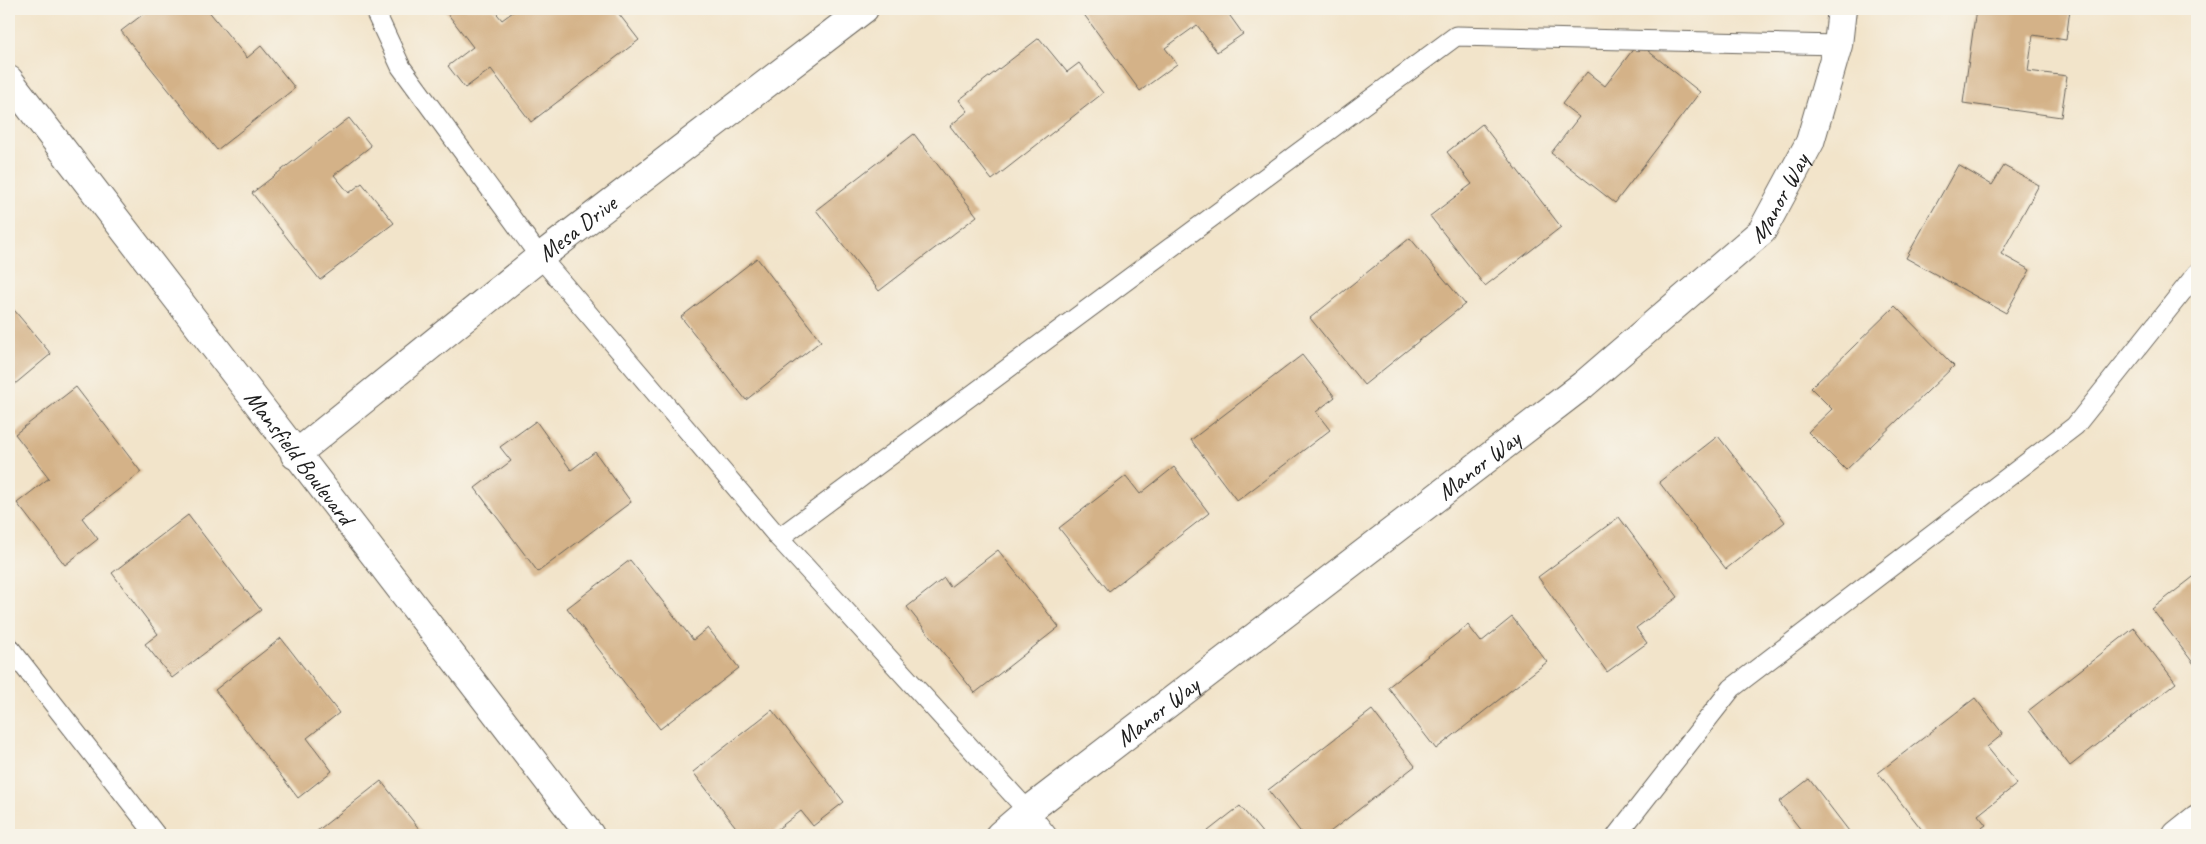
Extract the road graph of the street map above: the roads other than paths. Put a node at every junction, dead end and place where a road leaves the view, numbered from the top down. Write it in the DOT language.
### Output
graph roads {
  1 [pos="374,9"];
  2 [pos="864,9"];
  3 [pos="1842,9"];
  4 [pos="1838,44"];
  5 [pos="9,80"];
  6 [pos="540,258"];
  7 [pos="2197,273"];
  8 [pos="295,455"];
  9 [pos="779,538"];
  10 [pos="9,647"];
  11 [pos="1028,811"];
  12 [pos="2197,819"];
  13 [pos="156,835"];
  14 [pos="590,835"];
  15 [pos="1000,835"];
  16 [pos="1047,835"];
  17 [pos="1617,835"];
  18 [pos="2177,835"];
  1 -- 6 [label="lane"];
  2 -- 6 [label="street, Mesa Drive"];
  3 -- 4 [label="street, Manor Way"];
  4 -- 9 [label="lane"];
  4 -- 11 [label="street, Manor Way"];
  5 -- 8 [label="street, Mansfield Boulevard"];
  6 -- 8 [label="street, Mesa Drive"];
  6 -- 9 [label="lane"];
  7 -- 17 [label="lane"];
  8 -- 14 [label="street, Mansfield Boulevard"];
  9 -- 11 [label="lane"];
  10 -- 13 [label="lane"];
  11 -- 15 [label="street, Manor Way"];
  11 -- 16 [label="lane"];
  12 -- 18 [label="street"];
}
